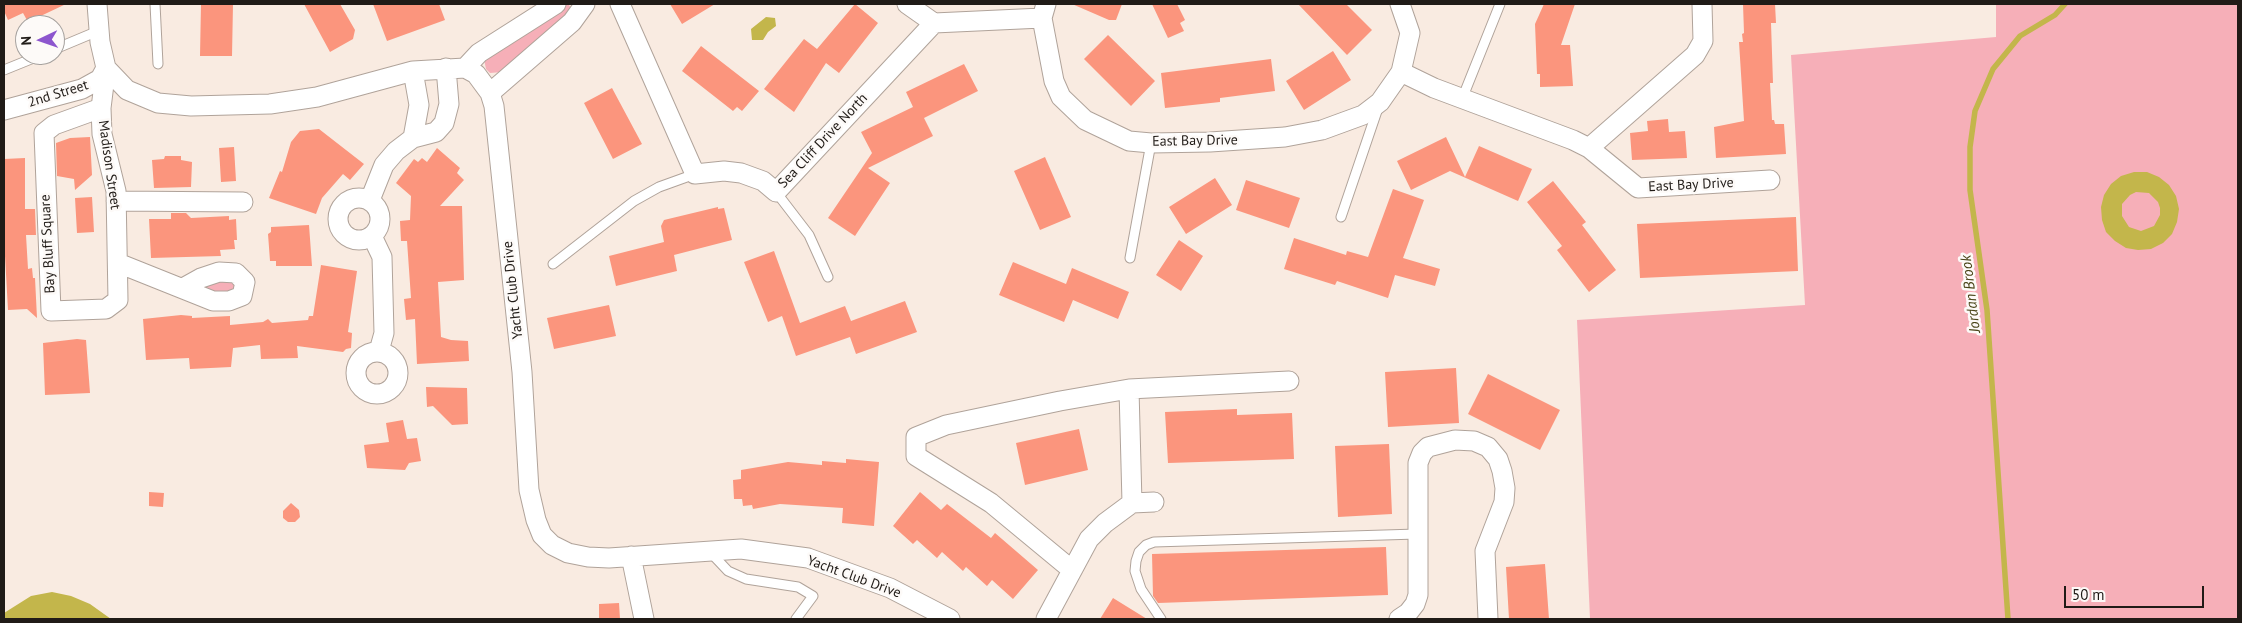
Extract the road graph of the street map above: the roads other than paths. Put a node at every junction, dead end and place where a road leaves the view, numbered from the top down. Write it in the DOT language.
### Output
graph roads {
  1 [pos="97,4"];
  2 [pos="155,4"];
  3 [pos="556,4"];
  4 [pos="585,4"];
  5 [pos="620,4"];
  6 [pos="907,4"];
  7 [pos="1400,4"];
  8 [pos="1500,4"];
  9 [pos="1702,4"];
  10 [pos="1044,11"];
  11 [pos="934,23"];
  12 [pos="98,31"];
  13 [pos="65,45"];
  14 [pos="158,64"];
  15 [pos="16,65"];
  16 [pos="106,68"];
  17 [pos="446,68"];
  18 [pos="465,68"];
  19 [pos="4,70"];
  20 [pos="413,71"];
  21 [pos="1401,72"];
  22 [pos="490,93"];
  23 [pos="1462,99"];
  24 [pos="1380,102"];
  25 [pos="101,108"];
  26 [pos="4,110"];
  27 [pos="413,138"];
  28 [pos="1151,143"];
  29 [pos="1589,148"];
  30 [pos="695,174"];
  31 [pos="1770,180"];
  32 [pos="776,192"];
  33 [pos="370,200"];
  34 [pos="116,201"];
  35 [pos="243,202"];
  36 [pos="1341,217"];
  37 [pos="372,236"];
  38 [pos="1130,258"];
  39 [pos="118,263"];
  40 [pos="553,264"];
  41 [pos="828,277"];
  42 [pos="183,288"];
  43 [pos="380,351"];
  44 [pos="1289,381"];
  45 [pos="1129,390"];
  46 [pos="1154,502"];
  47 [pos="1132,503"];
  48 [pos="1418,534"];
  49 [pos="709,551"];
  50 [pos="631,556"];
  51 [pos="1072,570"];
  52 [pos="644,619"];
  53 [pos="796,619"];
  54 [pos="950,619"];
  55 [pos="1046,619"];
  56 [pos="1161,619"];
  57 [pos="1399,619"];
  58 [pos="1488,619"];
  1 -- 12 [label="street"];
  2 -- 14 [label="lane"];
  3 -- 18 [label="street"];
  4 -- 22 [label="street"];
  5 -- 30 [label="street"];
  6 -- 11 [label="street"];
  7 -- 21 [label="street, East Bay Drive"];
  8 -- 23 [label="lane"];
  9 -- 29 [label="street"];
  10 -- 11 [label="street"];
  10 -- 28 [label="street, East Bay Drive"];
  11 -- 32 [label="street, Sea Cliff Drive North"];
  12 -- 13 [label="lane"];
  12 -- 16 [label="street"];
  15 -- 19 [label="lane"];
  16 -- 20 [label="street"];
  16 -- 25 [label="street, Madison Street"];
  16 -- 26 [label="street, 2nd Street"];
  17 -- 18 [label="street"];
  17 -- 20 [label="street"];
  17 -- 27 [label="street"];
  18 -- 22 [label="street, Yacht Club Drive"];
  20 -- 27 [label="street"];
  21 -- 23 [label="street, East Bay Drive"];
  21 -- 24 [label="street, East Bay Drive"];
  22 -- 50 [label="street, Yacht Club Drive"];
  23 -- 29 [label="street, East Bay Drive"];
  24 -- 28 [label="street, East Bay Drive"];
  24 -- 36 [label="lane"];
  25 -- 34 [label="street, Madison Street"];
  25 -- 39 [label="street, Bay Bluff Square"];
  27 -- 33 [label="street"];
  28 -- 38 [label="lane"];
  29 -- 31 [label="street, East Bay Drive"];
  30 -- 32 [label="street, Sea Cliff Drive North"];
  30 -- 40 [label="lane"];
  32 -- 41 [label="lane"];
  33 -- 37 [label="street"];
  33 -- 37 [label="street"];
  34 -- 35 [label="street"];
  34 -- 39 [label="street, Madison Street"];
  37 -- 43 [label="street"];
  39 -- 42 [label="street"];
  44 -- 45 [label="street"];
  45 -- 47 [label="street"];
  45 -- 51 [label="street"];
  46 -- 47 [label="street"];
  47 -- 51 [label="street"];
  48 -- 56 [label="lane"];
  48 -- 57 [label="street"];
  48 -- 58 [label="street"];
  49 -- 50 [label="street, Yacht Club Drive"];
  49 -- 53 [label="lane"];
  49 -- 54 [label="street, Yacht Club Drive"];
  50 -- 52 [label="street"];
  51 -- 55 [label="street"];
}
